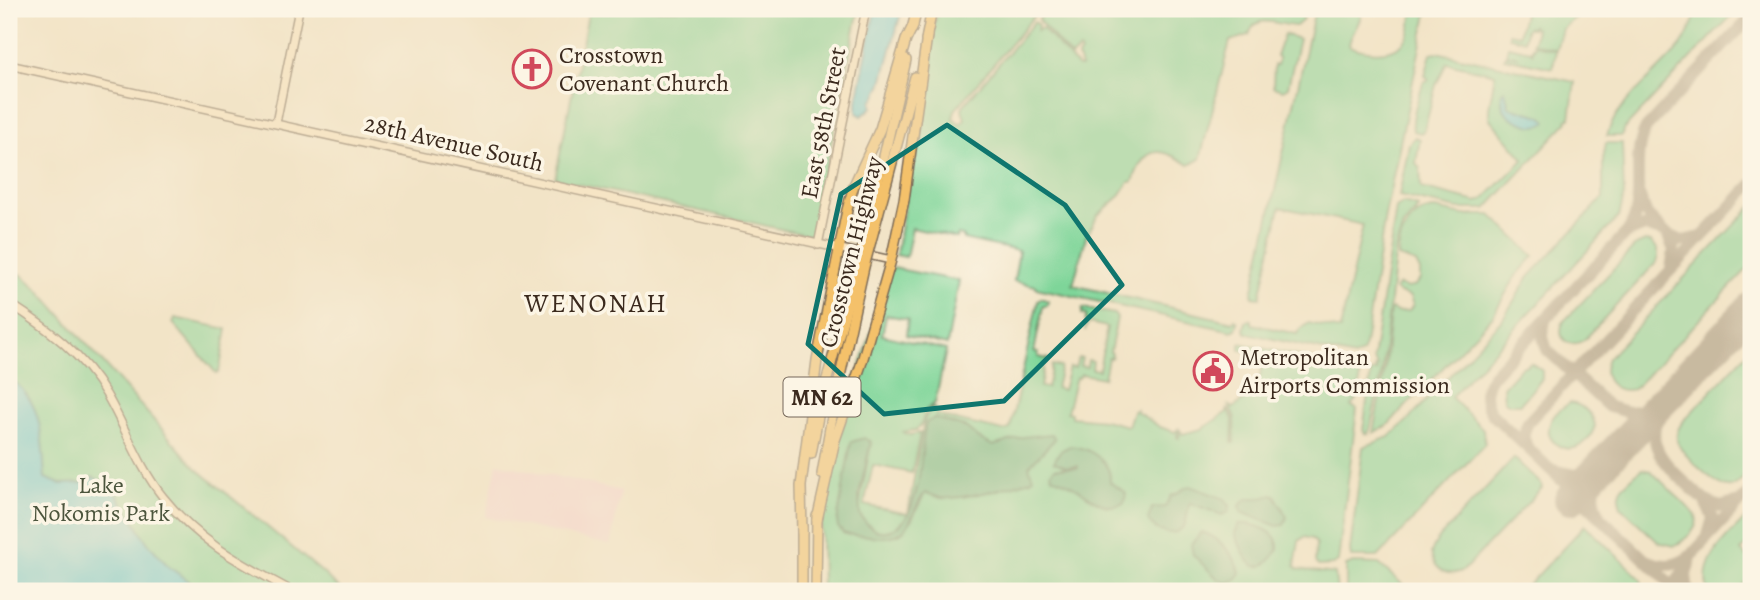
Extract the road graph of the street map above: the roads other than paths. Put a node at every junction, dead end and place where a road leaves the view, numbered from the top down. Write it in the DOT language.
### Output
graph roads {
  1 [pos="299,9"];
  2 [pos="866,9"];
  3 [pos="917,9"];
  4 [pos="933,9"];
  5 [pos="913,26"];
  6 [pos="927,36"];
  7 [pos="9,65"];
  8 [pos="276,123"];
  9 [pos="868,240"];
  10 [pos="818,244"];
  11 [pos="839,249"];
  12 [pos="891,260"];
  13 [pos="861,266"];
  14 [pos="9,303"];
  15 [pos="817,520"];
  16 [pos="802,532"];
  17 [pos="292,591"];
  18 [pos="802,591"];
  19 [pos="816,591"];
  1 -- 8 [label="street"];
  2 -- 10 [label="street, East 58th Street"];
  3 -- 5 [label="highway, Crosstown Highway / MN 62"];
  4 -- 6 [label="highway, Crosstown Highway / MN 62"];
  5 -- 9 [label="highway, Crosstown Highway / MN 62"];
  5 -- 11 [label="highway"];
  6 -- 9 [label="highway, Crosstown Highway / MN 62"];
  6 -- 12 [label="highway"];
  7 -- 8 [label="street, 28th Avenue South"];
  8 -- 10 [label="street, 28th Avenue South"];
  9 -- 13 [label="highway, Crosstown Highway / MN 62, bridge"];
  10 -- 11 [label="street, 28th Avenue South"];
  11 -- 12 [label="street, 28th Avenue South"];
  11 -- 16 [label="highway"];
  12 -- 15 [label="highway"];
  13 -- 15 [label="highway, Crosstown Highway / MN 62"];
  13 -- 16 [label="highway, Crosstown Highway / MN 62"];
  14 -- 17 [label="street"];
  15 -- 19 [label="highway, Crosstown Highway / MN 62"];
  16 -- 18 [label="highway, Crosstown Highway / MN 62"];
}
